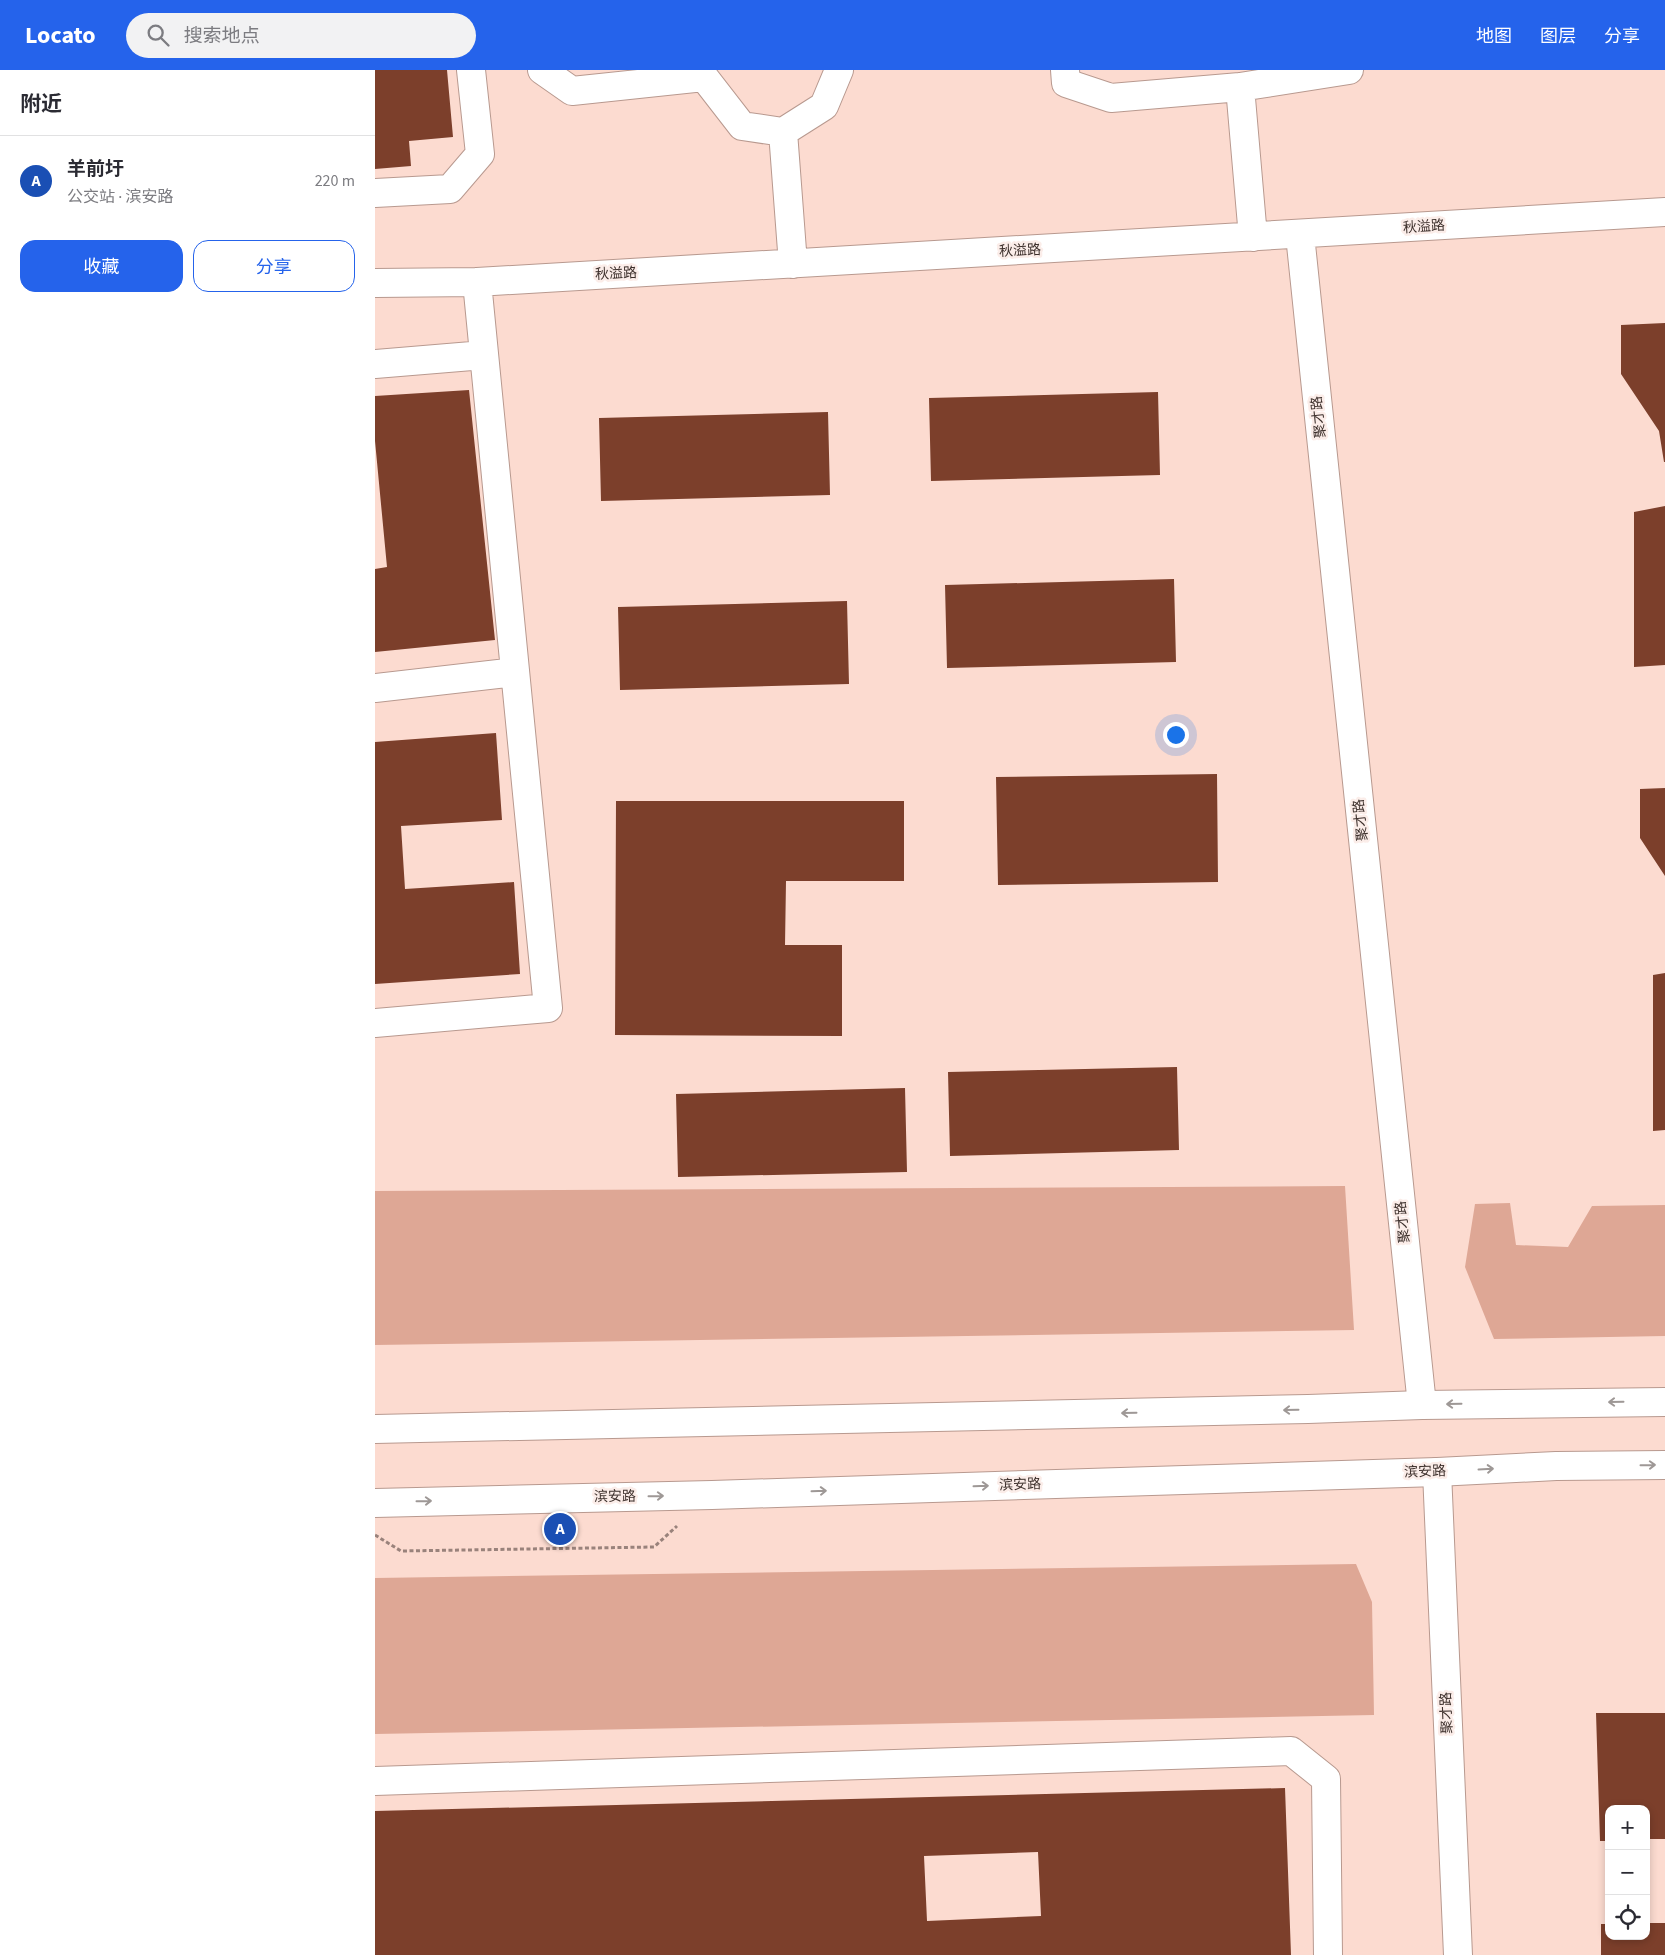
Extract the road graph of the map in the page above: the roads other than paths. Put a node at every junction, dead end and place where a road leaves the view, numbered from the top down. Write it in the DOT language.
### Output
graph roads {
  1 [pos="471,70"];
  2 [pos="542,70"];
  3 [pos="839,70"];
  4 [pos="1065,70"];
  5 [pos="1349,70"];
  6 [pos="705,74"];
  7 [pos="1240,87"];
  8 [pos="783,132"];
  9 [pos="375,193"];
  10 [pos="1665,212"];
  11 [pos="1300,235"];
  12 [pos="1253,237"];
  13 [pos="793,264"];
  14 [pos="477,282"];
  15 [pos="375,283"];
  16 [pos="484,355"];
  17 [pos="375,364"];
  18 [pos="515,672"];
  19 [pos="375,688"];
  20 [pos="375,1023"];
  21 [pos="1665,1402"];
  22 [pos="1422,1405"];
  23 [pos="375,1429"];
  24 [pos="1665,1465"];
  25 [pos="1437,1472"];
  26 [pos="375,1503"];
  27 [pos="375,1781"];
  28 [pos="1328,1955"];
  29 [pos="1457,1955"];
  1 -- 9 [label="street"];
  2 -- 6 [label="street"];
  3 -- 8 [label="street"];
  4 -- 7 [label="street"];
  5 -- 7 [label="street"];
  6 -- 8 [label="street"];
  7 -- 12 [label="street"];
  8 -- 13 [label="street"];
  10 -- 11 [label="street, 秋溢路"];
  11 -- 12 [label="street, 秋溢路"];
  11 -- 22 [label="street, 聚才路"];
  12 -- 13 [label="street, 秋溢路"];
  13 -- 14 [label="street, 秋溢路"];
  14 -- 15 [label="street, 秋溢路"];
  14 -- 16 [label="street"];
  16 -- 17 [label="street"];
  16 -- 18 [label="street"];
  18 -- 19 [label="street"];
  18 -- 20 [label="street"];
  21 -- 22 [label="street, one-way"];
  22 -- 23 [label="street, one-way"];
  25 -- 24 [label="street, 滨安路, one-way"];
  26 -- 25 [label="street, 滨安路, one-way"];
  25 -- 29 [label="street, 聚才路"];
  27 -- 28 [label="street"];
}
